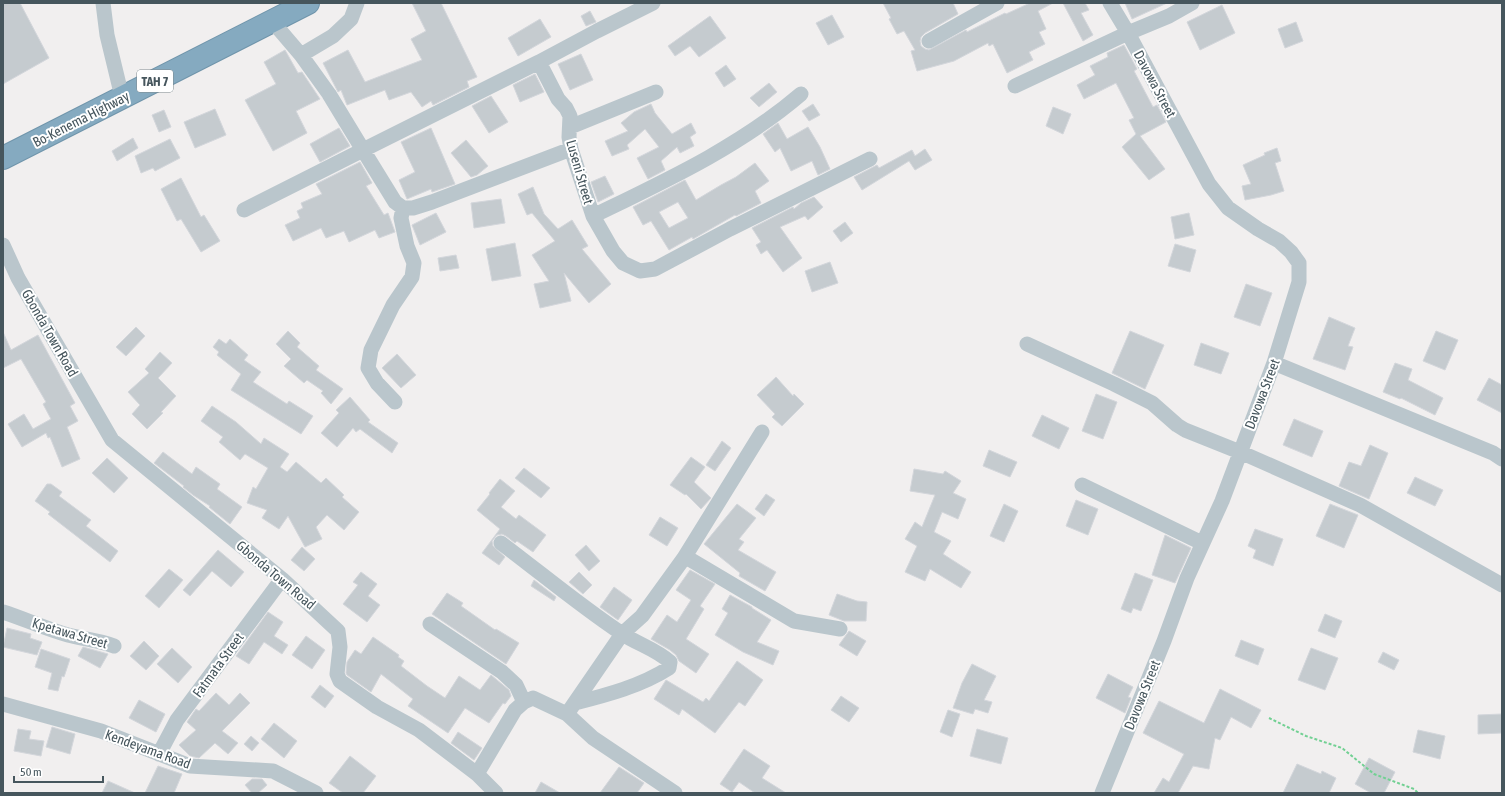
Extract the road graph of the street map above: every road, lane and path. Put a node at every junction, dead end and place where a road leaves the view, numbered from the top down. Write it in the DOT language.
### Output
graph roads {
  1 [pos="103,3"];
  2 [pos="308,3"];
  3 [pos="357,3"];
  4 [pos="653,3"];
  5 [pos="998,3"];
  6 [pos="1110,3"];
  7 [pos="1192,3"];
  8 [pos="272,21"];
  9 [pos="1128,33"];
  10 [pos="929,41"];
  11 [pos="301,55"];
  12 [pos="539,62"];
  13 [pos="1015,86"];
  14 [pos="656,92"];
  15 [pos="801,94"];
  16 [pos="122,98"];
  17 [pos="570,128"];
  18 [pos="571,149"];
  19 [pos="363,150"];
  20 [pos="3,158"];
  21 [pos="870,159"];
  22 [pos="403,208"];
  23 [pos="244,210"];
  24 [pos="592,216"];
  25 [pos="3,245"];
  26 [pos="1027,344"];
  27 [pos="1274,362"];
  28 [pos="395,402"];
  29 [pos="762,432"];
  30 [pos="1240,452"];
  31 [pos="1502,459"];
  32 [pos="1082,485"];
  33 [pos="501,543"];
  34 [pos="1202,543"];
  35 [pos="684,558"];
  36 [pos="282,579"];
  37 [pos="1502,585"];
  38 [pos="3,612"];
  39 [pos="430,624"];
  40 [pos="840,629"];
  41 [pos="622,634"];
  42 [pos="114,646"];
  43 [pos="524,702"];
  44 [pos="3,704"];
  45 [pos="571,709"];
  46 [pos="1269,718"];
  47 [pos="159,754"];
  48 [pos="477,774"];
  49 [pos="316,793"];
  50 [pos="496,793"];
  51 [pos="675,793"];
  52 [pos="1102,793"];
  53 [pos="1418,793"];
  1 -- 16 [label="street"];
  2 -- 8 [label="highway, Bo-Kenema Highway / TAH 7"];
  3 -- 11 [label="street"];
  4 -- 12 [label="street"];
  5 -- 10 [label="street"];
  6 -- 9 [label="street, Davowa Street"];
  7 -- 9 [label="street"];
  8 -- 11 [label="street"];
  8 -- 16 [label="highway, Bo-Kenema Highway / TAH 7"];
  9 -- 13 [label="street"];
  9 -- 27 [label="street, Davowa Street"];
  11 -- 19 [label="street"];
  12 -- 17 [label="street, Luseni Street"];
  12 -- 19 [label="street"];
  14 -- 17 [label="street"];
  15 -- 24 [label="street"];
  16 -- 20 [label="highway, Bo-Kenema Highway / TAH 7"];
  17 -- 18 [label="street, Luseni Street"];
  18 -- 22 [label="street"];
  18 -- 24 [label="street, Luseni Street"];
  19 -- 22 [label="street"];
  19 -- 23 [label="street"];
  21 -- 24 [label="street, Luseni Street"];
  22 -- 28 [label="street"];
  25 -- 36 [label="street, Gbonda Town Road"];
  26 -- 30 [label="street"];
  27 -- 30 [label="street, Davowa Street"];
  27 -- 31 [label="street"];
  29 -- 35 [label="street"];
  30 -- 34 [label="street, Davowa Street"];
  30 -- 37 [label="street"];
  32 -- 34 [label="street"];
  33 -- 41 [label="street"];
  34 -- 52 [label="street, Davowa Street"];
  35 -- 40 [label="street"];
  35 -- 41 [label="street"];
  36 -- 47 [label="street, Fatmata Street"];
  36 -- 48 [label="street, Gbonda Town Road"];
  38 -- 42 [label="street, Kpetawa Street"];
  39 -- 43 [label="street"];
  41 -- 45 [label="street"];
  41 -- 45 [label="street"];
  43 -- 45 [label="street"];
  43 -- 48 [label="street"];
  44 -- 47 [label="street, Kendeyama Road"];
  45 -- 51 [label="street"];
  46 -- 53 [label="path"];
  47 -- 49 [label="street, Kendeyama Road"];
  48 -- 50 [label="street"];
}
